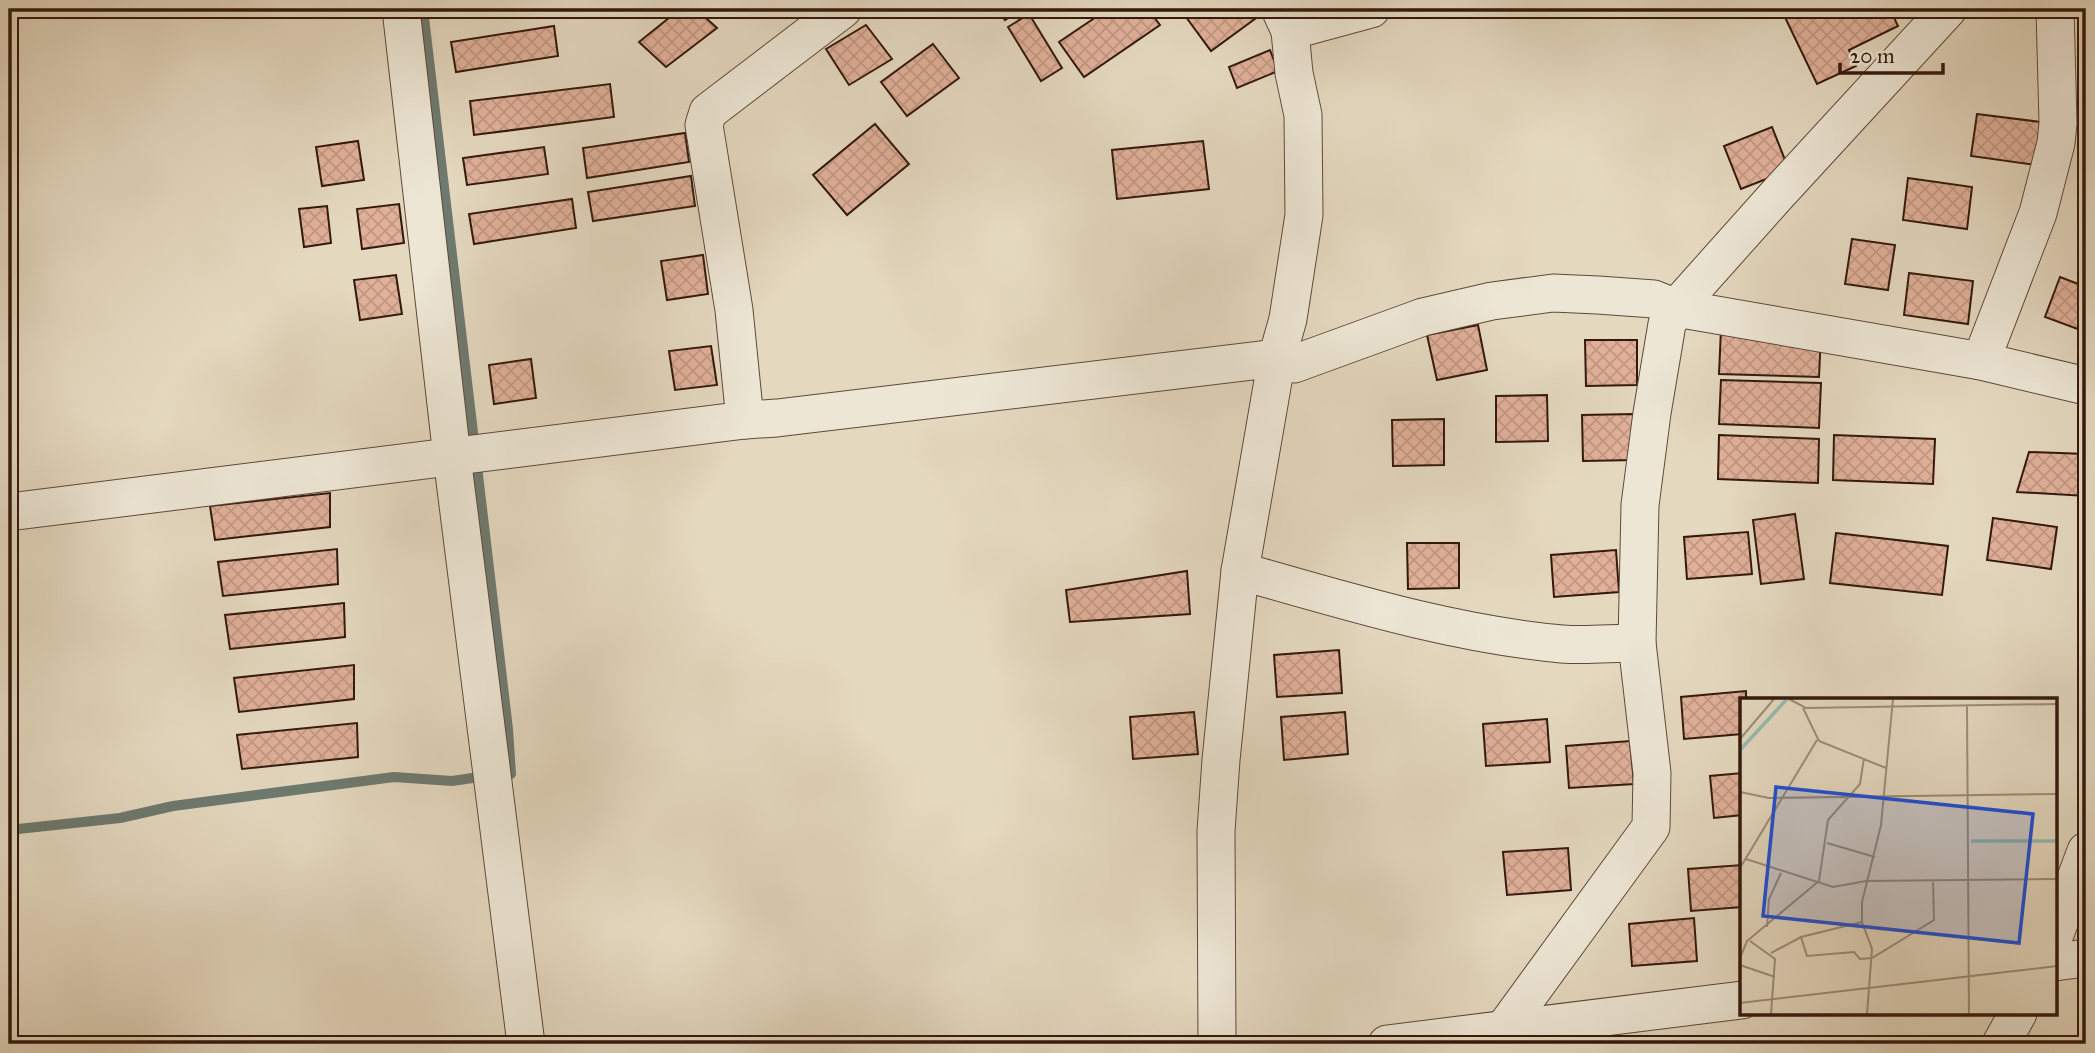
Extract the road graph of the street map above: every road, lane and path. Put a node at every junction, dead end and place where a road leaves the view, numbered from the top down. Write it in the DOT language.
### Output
graph roads {
  1 [pos="401,9"];
  2 [pos="843,9"];
  3 [pos="1371,9"];
  4 [pos="1948,9"];
  5 [pos="2055,9"];
  6 [pos="1285,20"];
  7 [pos="1676,308"];
  8 [pos="1277,358"];
  9 [pos="1981,361"];
  10 [pos="2086,386"];
  11 [pos="746,419"];
  12 [pos="464,455"];
  13 [pos="9,512"];
  14 [pos="1240,571"];
  15 [pos="1637,643"];
  16 [pos="2086,851"];
  17 [pos="2056,931"];
  18 [pos="2086,958"];
  19 [pos="2056,962"];
  20 [pos="1740,1000"];
  21 [pos="2017,1014"];
  22 [pos="1498,1037"];
  23 [pos="526,1044"];
  24 [pos="1217,1044"];
  25 [pos="1387,1044"];
  26 [pos="2001,1044"];
  1 -- 12 [label="street"];
  2 -- 11 [label="street"];
  3 -- 6 [label="street"];
  4 -- 7 [label="street"];
  5 -- 9 [label="street"];
  6 -- 8 [label="street"];
  7 -- 8 [label="street"];
  7 -- 9 [label="street"];
  7 -- 15 [label="street"];
  8 -- 11 [label="street"];
  8 -- 14 [label="street"];
  9 -- 10 [label="street"];
  11 -- 12 [label="street"];
  12 -- 13 [label="street"];
  12 -- 23 [label="street"];
  14 -- 15 [label="street"];
  14 -- 24 [label="street"];
  15 -- 22 [label="street"];
  16 -- 17 [label="street"];
  18 -- 19 [label="street"];
  20 -- 22 [label="street"];
  21 -- 26 [label="street"];
  22 -- 25 [label="street"];
}
